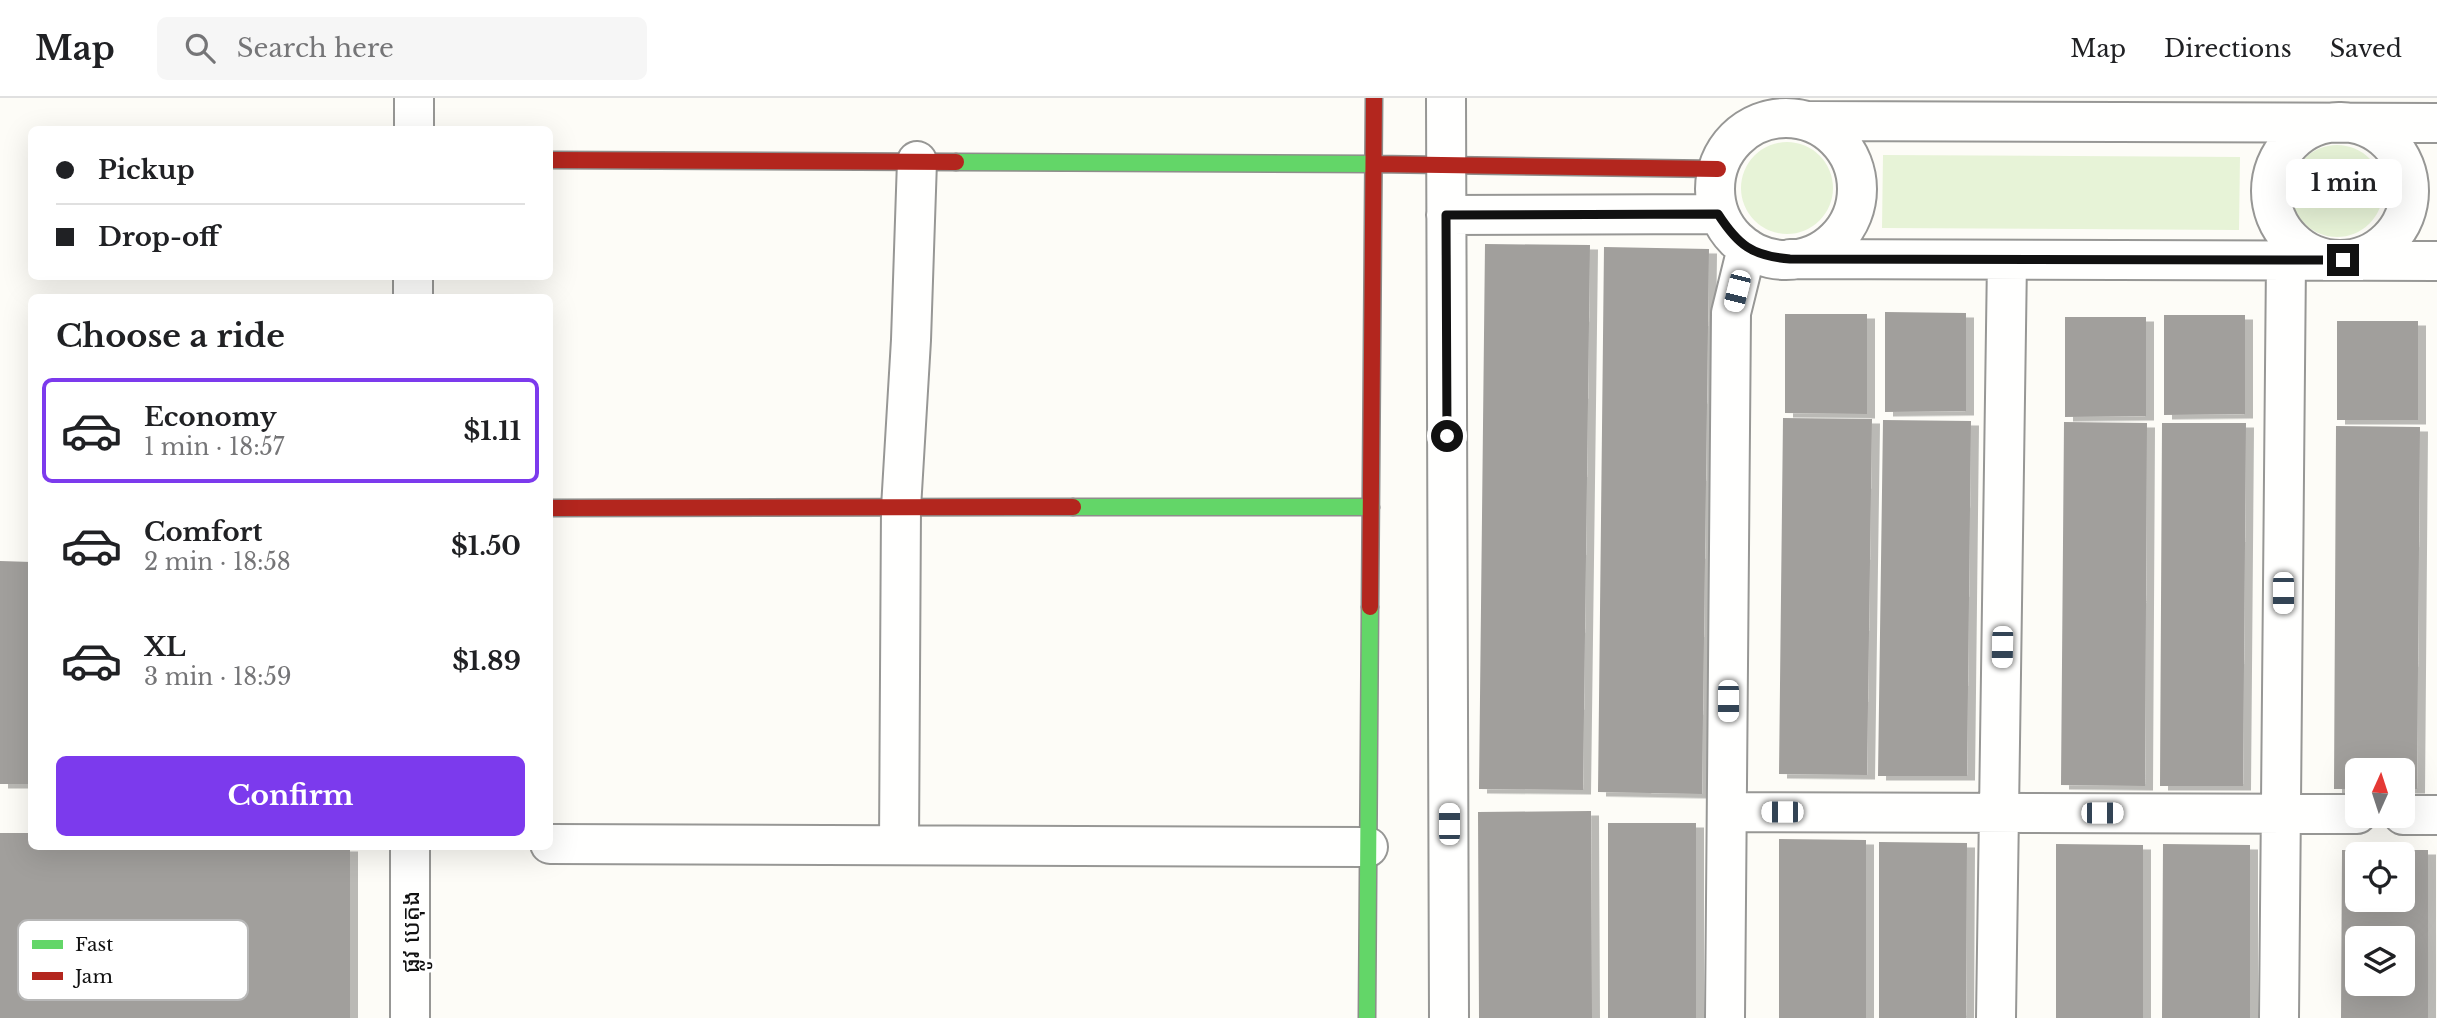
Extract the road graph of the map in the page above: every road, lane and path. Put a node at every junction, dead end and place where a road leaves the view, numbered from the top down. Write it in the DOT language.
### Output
graph roads {
  1 [pos="414,98"];
  2 [pos="1374,98"];
  3 [pos="1446,98"];
  4 [pos="2040,110"];
  5 [pos="2338,110"];
  6 [pos="1741,116"];
  7 [pos="1808,121"];
  8 [pos="2437,123"];
  9 [pos="414,126"];
  10 [pos="553,160"];
  11 [pos="917,161"];
  12 [pos="1374,164"];
  13 [pos="1446,166"];
  14 [pos="1717,169"];
  15 [pos="1718,214"];
  16 [pos="1446,215"];
  17 [pos="1747,248"];
  18 [pos="1790,259"];
  19 [pos="2007,260"];
  20 [pos="2343,260"];
  21 [pos="2286,261"];
  22 [pos="2437,261"];
  23 [pos="1371,507"];
  24 [pos="553,508"];
  25 [pos="901,508"];
  26 [pos="1727,812"];
  27 [pos="1999,813"];
  28 [pos="2281,814"];
  29 [pos="2345,814"];
  30 [pos="2415,814"];
  31 [pos="2437,815"];
  32 [pos="553,844"];
  33 [pos="899,845"];
  34 [pos="1368,847"];
  35 [pos="410,850"];
  36 [pos="410,1018"];
  37 [pos="1367,1018"];
  38 [pos="1450,1018"];
  39 [pos="1725,1018"];
  40 [pos="1996,1018"];
  41 [pos="2279,1018"];
  1 -- 9 [label="street"];
  2 -- 12 [label="street"];
  3 -- 13 [label="street"];
  4 -- 5 [label="street"];
  4 -- 7 [label="street"];
  5 -- 8 [label="street"];
  5 -- 20 [label="street"];
  5 -- 20 [label="street"];
  6 -- 7 [label="street"];
  6 -- 14 [label="street"];
  7 -- 18 [label="street"];
  10 -- 11 [label="street"];
  11 -- 12 [label="street"];
  11 -- 25 [label="street"];
  12 -- 13 [label="street"];
  12 -- 23 [label="street"];
  13 -- 14 [label="street"];
  13 -- 16 [label="street"];
  14 -- 15 [label="street"];
  15 -- 16 [label="street"];
  15 -- 17 [label="street"];
  16 -- 38 [label="street"];
  17 -- 18 [label="street"];
  17 -- 26 [label="street"];
  18 -- 19 [label="street"];
  19 -- 21 [label="street"];
  19 -- 27 [label="street"];
  20 -- 21 [label="street"];
  20 -- 22 [label="street"];
  21 -- 28 [label="street"];
  23 -- 25 [label="street"];
  23 -- 34 [label="street"];
  24 -- 25 [label="street"];
  25 -- 33 [label="street"];
  26 -- 27 [label="street"];
  26 -- 39 [label="street"];
  27 -- 28 [label="street"];
  27 -- 40 [label="street"];
  28 -- 29 [label="street"];
  28 -- 41 [label="street"];
  30 -- 31 [label="street"];
  32 -- 33 [label="street"];
  33 -- 34 [label="street"];
  34 -- 37 [label="street"];
  35 -- 36 [label="street, ផ្លូវ បេតុង"];
}
